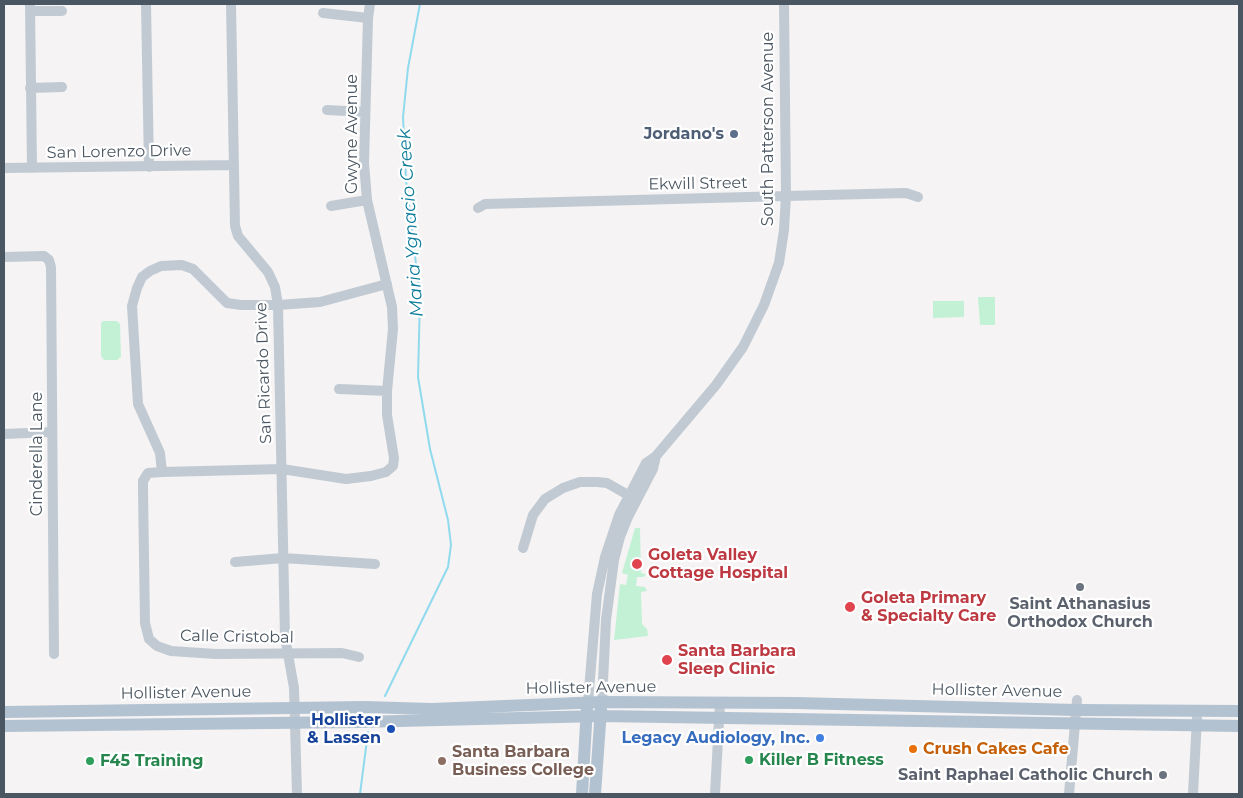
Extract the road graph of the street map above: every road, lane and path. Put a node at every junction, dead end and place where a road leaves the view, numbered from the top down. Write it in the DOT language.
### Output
graph roads {
  1 [pos="146,4"];
  2 [pos="231,4"];
  3 [pos="370,4"];
  4 [pos="784,4"];
  5 [pos="30,7"];
  6 [pos="62,11"];
  7 [pos="323,14"];
  8 [pos="368,18"];
  9 [pos="62,87"];
  10 [pos="30,88"];
  11 [pos="327,110"];
  12 [pos="365,112"];
  13 [pos="234,165"];
  14 [pos="149,166"];
  15 [pos="4,168"];
  16 [pos="32,168"];
  17 [pos="786,196"];
  18 [pos="918,197"];
  19 [pos="367,200"];
  20 [pos="331,206"];
  21 [pos="478,208"];
  22 [pos="4,257"];
  23 [pos="387,284"];
  24 [pos="278,305"];
  25 [pos="339,389"];
  26 [pos="387,391"];
  27 [pos="52,432"];
  28 [pos="4,434"];
  29 [pos="656,456"];
  30 [pos="282,469"];
  31 [pos="162,472"];
  32 [pos="628,494"];
  33 [pos="523,548"];
  34 [pos="283,558"];
  35 [pos="235,562"];
  36 [pos="375,564"];
  37 [pos="288,653"];
  38 [pos="54,654"];
  39 [pos="359,657"];
  40 [pos="588,702"];
  41 [pos="602,702"];
  42 [pos="720,703"];
  43 [pos="1076,705"];
  44 [pos="295,708"];
  45 [pos="1198,711"];
  46 [pos="1239,711"];
  47 [pos="4,712"];
  48 [pos="587,716"];
  49 [pos="600,716"];
  50 [pos="720,717"];
  51 [pos="295,723"];
  52 [pos="1074,724"];
  53 [pos="1197,724"];
  54 [pos="4,726"];
  55 [pos="1239,726"];
  56 [pos="297,794"];
  57 [pos="582,794"];
  58 [pos="595,794"];
  59 [pos="715,794"];
  60 [pos="1069,794"];
  61 [pos="1193,794"];
  1 -- 14 [label="street"];
  2 -- 13 [label="street, San Ricardo Drive"];
  3 -- 8 [label="street, Gwyne Avenue"];
  4 -- 17 [label="street, South Patterson Avenue"];
  5 -- 6 [label="street"];
  5 -- 10 [label="street"];
  7 -- 8 [label="street"];
  8 -- 12 [label="street, Gwyne Avenue"];
  9 -- 10 [label="street"];
  10 -- 16 [label="street"];
  11 -- 12 [label="street"];
  12 -- 19 [label="street, Gwyne Avenue"];
  13 -- 14 [label="street, San Lorenzo Drive"];
  13 -- 24 [label="street, San Ricardo Drive"];
  14 -- 16 [label="street, San Lorenzo Drive"];
  15 -- 16 [label="street, San Lorenzo Drive"];
  17 -- 18 [label="street, Ekwill Street"];
  17 -- 21 [label="street, Ekwill Street"];
  17 -- 29 [label="street, South Patterson Avenue"];
  19 -- 20 [label="street"];
  19 -- 23 [label="street, Gwyne Avenue"];
  22 -- 27 [label="street, Cinderella Lane"];
  23 -- 24 [label="street"];
  23 -- 26 [label="street, Gwyne Avenue"];
  24 -- 30 [label="street, San Ricardo Drive"];
  24 -- 31 [label="street"];
  25 -- 26 [label="street"];
  26 -- 30 [label="street, Gwyne Avenue"];
  27 -- 28 [label="street"];
  27 -- 38 [label="street, Cinderella Lane"];
  29 -- 32 [label="street, South Patterson Avenue"];
  29 -- 41 [label="street, South Patterson Avenue"];
  30 -- 31 [label="street"];
  30 -- 34 [label="street, San Ricardo Drive"];
  31 -- 37 [label="street, Calle Cristobal"];
  32 -- 33 [label="street"];
  32 -- 40 [label="street, South Patterson Avenue"];
  34 -- 35 [label="street"];
  34 -- 36 [label="street"];
  34 -- 37 [label="street, San Ricardo Drive"];
  37 -- 39 [label="street, Calle Cristobal"];
  37 -- 44 [label="street, San Ricardo Drive"];
  40 -- 41 [label="main road, Hollister Avenue"];
  40 -- 44 [label="main road, Hollister Avenue"];
  40 -- 48 [label="main road, South Patterson Avenue"];
  41 -- 42 [label="main road, Hollister Avenue"];
  41 -- 49 [label="main road, South Patterson Avenue"];
  42 -- 43 [label="main road, Hollister Avenue"];
  42 -- 50 [label="street"];
  43 -- 45 [label="main road, Hollister Avenue"];
  43 -- 52 [label="street"];
  44 -- 47 [label="main road, Hollister Avenue"];
  44 -- 51 [label="street, San Ricardo Drive"];
  45 -- 46 [label="main road, Hollister Avenue"];
  45 -- 53 [label="street"];
  48 -- 49 [label="main road, Hollister Avenue"];
  48 -- 51 [label="main road, Hollister Avenue"];
  48 -- 57 [label="main road, South Patterson Avenue"];
  49 -- 50 [label="main road, Hollister Avenue"];
  49 -- 58 [label="main road, South Patterson Avenue"];
  50 -- 52 [label="main road, Hollister Avenue"];
  50 -- 59 [label="street"];
  51 -- 54 [label="main road, Hollister Avenue"];
  51 -- 56 [label="street, San Ricardo Drive"];
  52 -- 53 [label="main road, Hollister Avenue"];
  52 -- 60 [label="street"];
  53 -- 55 [label="main road, Hollister Avenue"];
  53 -- 61 [label="street"];
}
